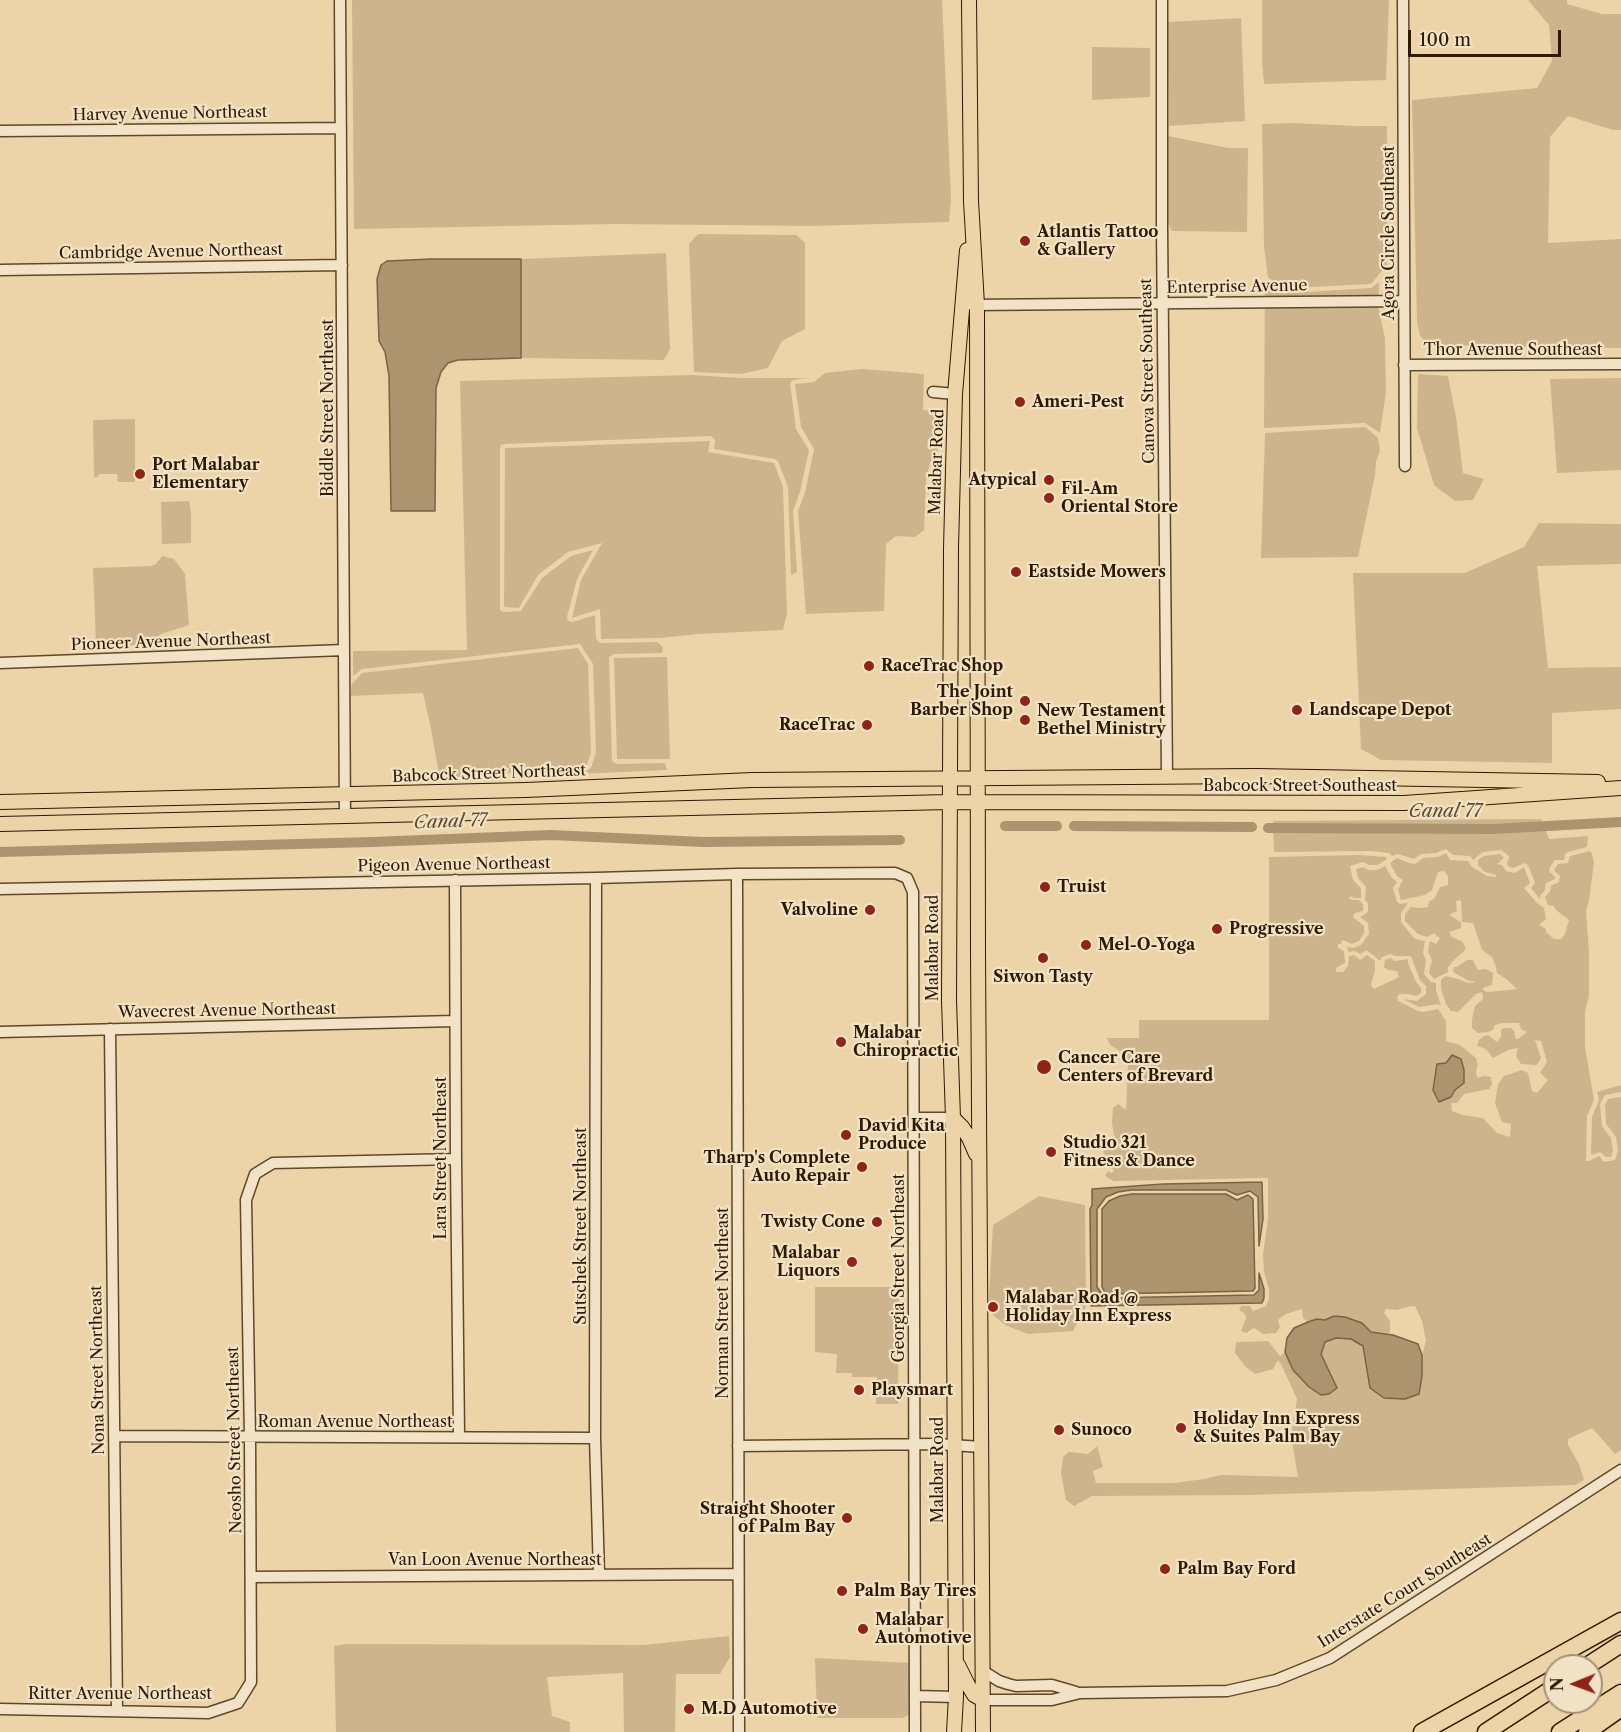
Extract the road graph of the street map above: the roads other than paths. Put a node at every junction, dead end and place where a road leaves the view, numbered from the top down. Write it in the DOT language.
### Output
graph roads {
  1 [pos="340,0"];
  2 [pos="969,0"];
  3 [pos="1162,0"];
  4 [pos="1403,0"];
  5 [pos="341,128"];
  6 [pos="0,131"];
  7 [pos="971,201"];
  8 [pos="342,265"];
  9 [pos="0,270"];
  10 [pos="1404,301"];
  11 [pos="1163,304"];
  12 [pos="963,305"];
  13 [pos="977,305"];
  14 [pos="1621,364"];
  15 [pos="1404,365"];
  16 [pos="933,392"];
  17 [pos="955,394"];
  18 [pos="1405,466"];
  19 [pos="976,478"];
  20 [pos="344,650"];
  21 [pos="0,663"];
  22 [pos="1167,777"];
  23 [pos="949,779"];
  24 [pos="978,779"];
  25 [pos="1621,782"];
  26 [pos="597,787"];
  27 [pos="1621,788"];
  28 [pos="344,795"];
  29 [pos="0,801"];
  30 [pos="949,802"];
  31 [pos="978,802"];
  32 [pos="568,810"];
  33 [pos="345,817"];
  34 [pos="0,824"];
  35 [pos="737,874"];
  36 [pos="597,878"];
  37 [pos="907,878"];
  38 [pos="455,880"];
  39 [pos="0,889"];
  40 [pos="455,1021"];
  41 [pos="110,1029"];
  42 [pos="0,1032"];
  43 [pos="914,1118"];
  44 [pos="953,1118"];
  45 [pos="456,1159"];
  46 [pos="980,1161"];
  47 [pos="114,1436"];
  48 [pos="459,1436"];
  49 [pos="595,1437"];
  50 [pos="250,1438"];
  51 [pos="914,1444"];
  52 [pos="954,1445"];
  53 [pos="738,1446"];
  54 [pos="982,1447"];
  55 [pos="1621,1470"];
  56 [pos="599,1574"];
  57 [pos="738,1574"];
  58 [pos="252,1577"];
  59 [pos="1621,1621"];
  60 [pos="1621,1644"];
  61 [pos="1603,1656"];
  62 [pos="955,1657"];
  63 [pos="983,1671"];
  64 [pos="1080,1693"];
  65 [pos="1621,1693"];
  66 [pos="1543,1695"];
  67 [pos="915,1696"];
  68 [pos="956,1696"];
  69 [pos="983,1700"];
  70 [pos="238,1703"];
  71 [pos="1621,1708"];
  72 [pos="0,1709"];
  73 [pos="117,1710"];
  74 [pos="740,1732"];
  75 [pos="915,1732"];
  76 [pos="954,1732"];
  77 [pos="983,1732"];
  78 [pos="1422,1732"];
  79 [pos="1486,1732"];
  80 [pos="1560,1732"];
  81 [pos="1587,1732"];
  1 -- 5 [label="street, Biddle Street Northeast"];
  2 -- 7 [label="main road, Malabar Road"];
  3 -- 11 [label="street, Canova Street Southeast"];
  4 -- 10 [label="street, Agora Circle Southeast"];
  5 -- 6 [label="street, Harvey Avenue Northeast"];
  5 -- 8 [label="street, Biddle Street Northeast"];
  7 -- 12 [label="main road, Malabar Road"];
  7 -- 13 [label="main road, Malabar Road"];
  8 -- 9 [label="street, Cambridge Avenue Northeast"];
  8 -- 20 [label="street, Biddle Street Northeast"];
  10 -- 11 [label="street, Enterprise Avenue"];
  10 -- 15 [label="street, Agora Circle Southeast"];
  11 -- 13 [label="street, Enterprise Avenue"];
  11 -- 22 [label="street, Canova Street Southeast"];
  12 -- 13 [label="street, Enterprise Avenue"];
  12 -- 17 [label="main road, Malabar Road"];
  13 -- 19 [label="main road, Malabar Road"];
  14 -- 15 [label="street, Thor Avenue Southeast"];
  15 -- 18 [label="street, Agora Circle Southeast"];
  16 -- 17 [label="street"];
  17 -- 19 [label="main road"];
  17 -- 23 [label="main road, Malabar Road"];
  19 -- 24 [label="main road, Malabar Road"];
  20 -- 21 [label="street, Pioneer Avenue Northeast"];
  20 -- 28 [label="street, Biddle Street Northeast"];
  22 -- 24 [label="main road, Babcock Street Southeast"];
  22 -- 25 [label="main road, Babcock Street Southeast"];
  23 -- 24 [label="main road, Babcock Street Northeast"];
  23 -- 26 [label="main road, Babcock Street Northeast"];
  23 -- 30 [label="main road, Malabar Road"];
  24 -- 31 [label="main road, Malabar Road"];
  26 -- 28 [label="main road, Babcock Street Northeast"];
  26 -- 32 [label="main road"];
  27 -- 31 [label="main road, Babcock Street Southeast"];
  28 -- 29 [label="main road, Babcock Street Northeast"];
  28 -- 33 [label="street, Biddle Street Northeast"];
  30 -- 31 [label="main road"];
  30 -- 32 [label="main road"];
  30 -- 44 [label="main road, Malabar Road"];
  31 -- 46 [label="main road, Malabar Road"];
  32 -- 33 [label="main road"];
  33 -- 34 [label="main road"];
  35 -- 36 [label="street, Pigeon Avenue Northeast"];
  35 -- 37 [label="street, Pigeon Avenue Northeast"];
  35 -- 53 [label="street, Norman Street Northeast"];
  36 -- 38 [label="street, Pigeon Avenue Northeast"];
  36 -- 49 [label="street, Sutschek Street Northeast"];
  37 -- 43 [label="street, Georgia Street Northeast"];
  38 -- 39 [label="street, Pigeon Avenue Northeast"];
  38 -- 40 [label="street, Lara Street Northeast"];
  40 -- 41 [label="street, Wavecrest Avenue Northeast"];
  40 -- 45 [label="street, Lara Street Northeast"];
  41 -- 42 [label="street, Wavecrest Avenue Northeast"];
  41 -- 47 [label="street, Nona Street Northeast"];
  43 -- 44 [label="street"];
  43 -- 51 [label="street, Georgia Street Northeast"];
  44 -- 46 [label="main road"];
  44 -- 52 [label="main road, Malabar Road"];
  45 -- 48 [label="street, Lara Street Northeast"];
  45 -- 50 [label="street, Neosho Street Northeast"];
  46 -- 54 [label="main road, Malabar Road"];
  47 -- 50 [label="street, Roman Avenue Northeast"];
  47 -- 73 [label="street, Nona Street Northeast"];
  48 -- 49 [label="street, Roman Avenue Northeast"];
  48 -- 50 [label="street, Roman Avenue Northeast"];
  49 -- 56 [label="street, Sutschek Street Northeast"];
  50 -- 58 [label="street, Neosho Street Northeast"];
  51 -- 52 [label="street"];
  51 -- 53 [label="street"];
  51 -- 67 [label="street, Georgia Street Northeast"];
  52 -- 54 [label="street"];
  52 -- 62 [label="main road, Malabar Road"];
  53 -- 57 [label="street, Norman Street Northeast"];
  54 -- 63 [label="main road, Malabar Road"];
  55 -- 64 [label="street, Interstate Court Southeast"];
  56 -- 57 [label="street, Van Loon Avenue Northeast"];
  56 -- 58 [label="street, Van Loon Avenue Northeast"];
  57 -- 74 [label="street, Norman Street Northeast"];
  58 -- 70 [label="street, Neosho Street Northeast"];
  59 -- 78 [label="highway"];
  60 -- 61 [label="highway"];
  62 -- 68 [label="main road, Malabar Road"];
  62 -- 69 [label="main road"];
  63 -- 64 [label="street, Interstate Court Southeast"];
  63 -- 69 [label="main road, Malabar Road"];
  64 -- 69 [label="street, Interstate Court Southeast"];
  65 -- 80 [label="highway"];
  66 -- 79 [label="highway"];
  67 -- 68 [label="street"];
  67 -- 75 [label="street, Georgia Street Northeast"];
  68 -- 76 [label="main road, Malabar Road"];
  69 -- 77 [label="main road, Malabar Road"];
  70 -- 73 [label="street, Ritter Avenue Northeast"];
  71 -- 81 [label="highway"];
  72 -- 73 [label="street, Ritter Avenue Northeast"];
}
